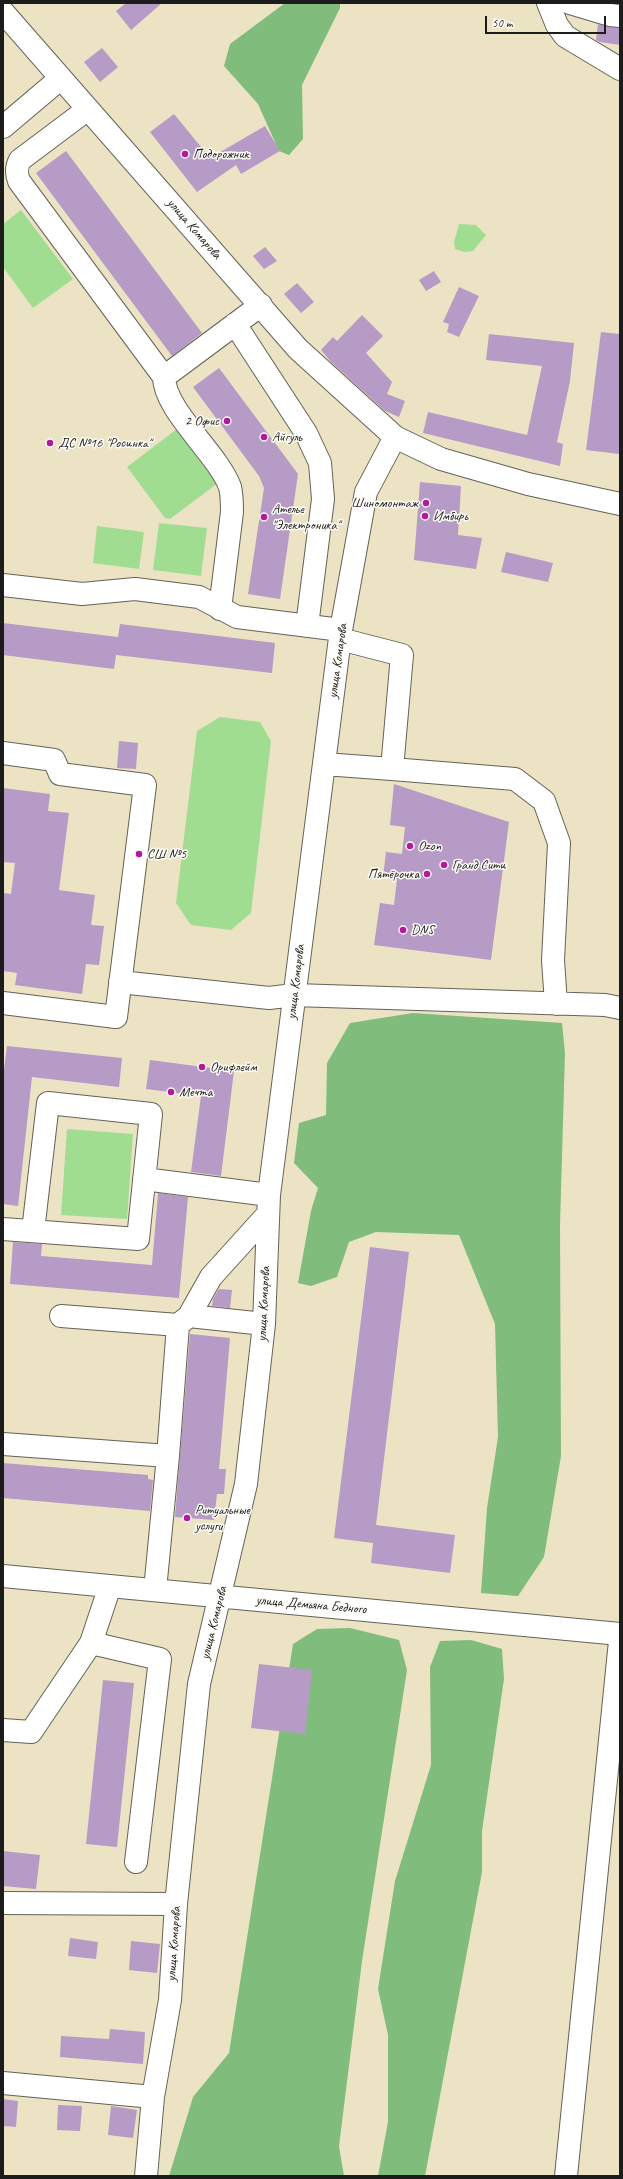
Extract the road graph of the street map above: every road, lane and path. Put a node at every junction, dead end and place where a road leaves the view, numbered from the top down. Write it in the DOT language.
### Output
graph roads {
  1 [pos="548,3"];
  2 [pos="570,3"];
  3 [pos="614,11"];
  4 [pos="3,12"];
  5 [pos="620,69"];
  6 [pos="61,78"];
  7 [pos="88,109"];
  8 [pos="3,127"];
  9 [pos="261,305"];
  10 [pos="235,324"];
  11 [pos="164,377"];
  12 [pos="395,437"];
  13 [pos="620,504"];
  14 [pos="3,585"];
  15 [pos="220,609"];
  16 [pos="307,626"];
  17 [pos="341,635"];
  18 [pos="3,753"];
  19 [pos="324,764"];
  20 [pos="392,769"];
  21 [pos="120,982"];
  22 [pos="294,995"];
  23 [pos="3,1003"];
  24 [pos="556,1004"];
  25 [pos="620,1008"];
  26 [pos="144,1179"];
  27 [pos="269,1204"];
  28 [pos="3,1229"];
  29 [pos="33,1232"];
  30 [pos="61,1316"];
  31 [pos="183,1321"];
  32 [pos="264,1324"];
  33 [pos="3,1444"];
  34 [pos="168,1456"];
  35 [pos="3,1576"];
  36 [pos="110,1586"];
  37 [pos="155,1590"];
  38 [pos="220,1596"];
  39 [pos="620,1634"];
  40 [pos="620,1641"];
  41 [pos="91,1644"];
  42 [pos="3,1730"];
  43 [pos="136,1862"];
  44 [pos="3,1903"];
  45 [pos="176,1904"];
  46 [pos="3,2083"];
  47 [pos="153,2097"];
  48 [pos="146,2176"];
  49 [pos="566,2176"];
  1 -- 5 [label="street"];
  2 -- 3 [label="street"];
  4 -- 6 [label="street, улица Комарова"];
  6 -- 7 [label="street, улица Комарова"];
  6 -- 8 [label="street"];
  7 -- 9 [label="street, улица Комарова"];
  7 -- 11 [label="street"];
  9 -- 10 [label="street"];
  9 -- 12 [label="street, улица Комарова"];
  10 -- 11 [label="street"];
  10 -- 16 [label="street"];
  11 -- 15 [label="street"];
  12 -- 13 [label="street, улица Комарова"];
  12 -- 17 [label="street, улица Комарова"];
  14 -- 15 [label="street"];
  15 -- 16 [label="street"];
  16 -- 17 [label="street"];
  17 -- 19 [label="street, улица Комарова"];
  17 -- 20 [label="street"];
  18 -- 21 [label="street"];
  19 -- 20 [label="street"];
  19 -- 22 [label="street, улица Комарова"];
  20 -- 24 [label="street"];
  21 -- 22 [label="street"];
  21 -- 23 [label="street"];
  22 -- 24 [label="street"];
  22 -- 27 [label="street, улица Комарова"];
  24 -- 25 [label="street"];
  26 -- 27 [label="street"];
  26 -- 29 [label="street"];
  26 -- 29 [label="street"];
  27 -- 31 [label="street"];
  27 -- 32 [label="street, улица Комарова"];
  28 -- 29 [label="street"];
  30 -- 31 [label="street"];
  31 -- 32 [label="street"];
  31 -- 34 [label="street"];
  32 -- 38 [label="street, улица Комарова"];
  33 -- 34 [label="street"];
  34 -- 37 [label="street"];
  35 -- 36 [label="street, улица Демьяна Бедного"];
  36 -- 37 [label="street, улица Демьяна Бедного"];
  36 -- 41 [label="street"];
  37 -- 38 [label="street, улица Демьяна Бедного"];
  38 -- 39 [label="street, улица Демьяна Бедного"];
  38 -- 45 [label="street, улица Комарова"];
  40 -- 49 [label="street"];
  41 -- 42 [label="street"];
  41 -- 43 [label="street"];
  44 -- 45 [label="street"];
  45 -- 47 [label="street, улица Комарова"];
  46 -- 47 [label="street"];
  47 -- 48 [label="street, улица Комарова"];
}
